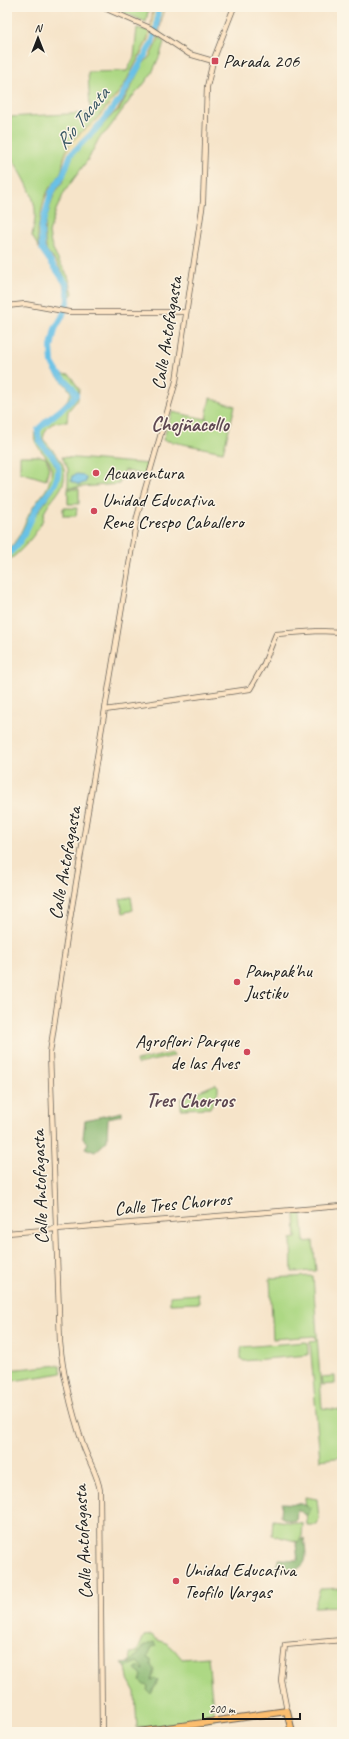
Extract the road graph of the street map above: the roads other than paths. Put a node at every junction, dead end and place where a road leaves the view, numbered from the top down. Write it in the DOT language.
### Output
graph roads {
  1 [pos="102,7"];
  2 [pos="234,7"];
  3 [pos="213,60"];
  4 [pos="7,306"];
  5 [pos="186,312"];
  6 [pos="342,632"];
  7 [pos="106,710"];
  8 [pos="342,1206"];
  9 [pos="57,1229"];
  10 [pos="7,1232"];
  11 [pos="342,1640"];
  12 [pos="287,1711"];
  13 [pos="102,1732"];
  14 [pos="140,1732"];
  15 [pos="292,1732"];
  1 -- 3 [label="main road"];
  2 -- 3 [label="main road, Calle Antofagasta"];
  3 -- 5 [label="main road, Calle Antofagasta"];
  4 -- 5 [label="main road"];
  5 -- 7 [label="main road, Calle Antofagasta"];
  6 -- 7 [label="main road"];
  7 -- 9 [label="main road, Calle Antofagasta"];
  8 -- 9 [label="main road, Calle Tres Chorros"];
  9 -- 10 [label="main road, Calle Tres Chorros"];
  9 -- 13 [label="main road, Calle Antofagasta"];
  11 -- 12 [label="main road"];
  12 -- 14 [label="highway"];
  12 -- 15 [label="highway"];
}
